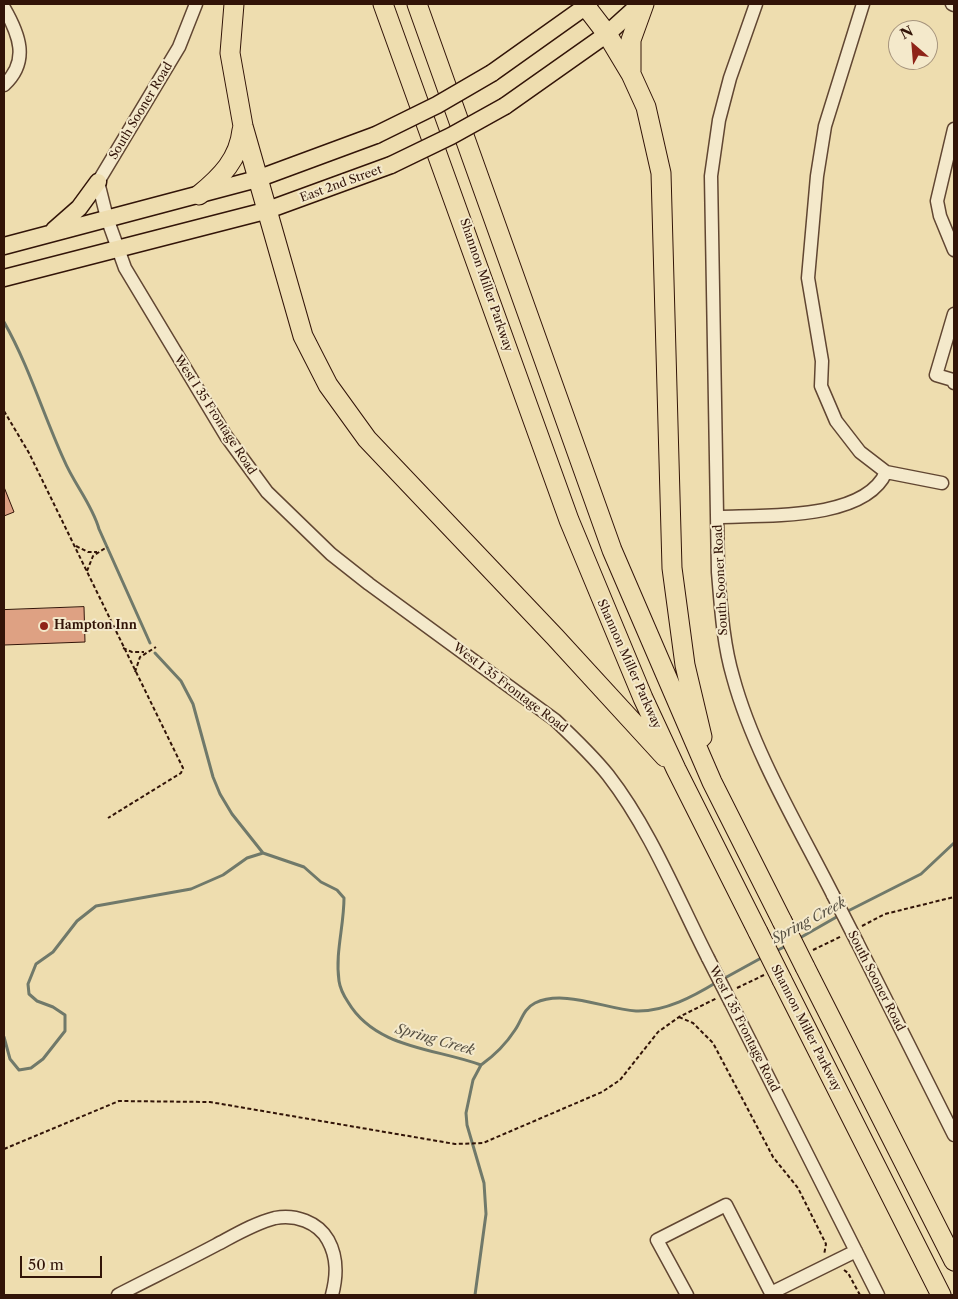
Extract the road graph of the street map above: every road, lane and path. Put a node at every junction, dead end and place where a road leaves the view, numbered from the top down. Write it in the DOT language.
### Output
graph roads {
  1 [pos="196,4"];
  2 [pos="234,4"];
  3 [pos="383,4"];
  4 [pos="417,4"];
  5 [pos="586,4"];
  6 [pos="642,4"];
  7 [pos="756,4"];
  8 [pos="863,4"];
  9 [pos="4,8"];
  10 [pos="607,34"];
  11 [pos="631,74"];
  12 [pos="4,85"];
  13 [pos="242,126"];
  14 [pos="954,129"];
  15 [pos="945,161"];
  16 [pos="954,170"];
  17 [pos="257,179"];
  18 [pos="98,182"];
  19 [pos="199,195"];
  20 [pos="266,210"];
  21 [pos="107,218"];
  22 [pos="49,234"];
  23 [pos="4,246"];
  24 [pos="117,249"];
  25 [pos="954,250"];
  26 [pos="4,278"];
  27 [pos="954,314"];
  28 [pos="954,379"];
  29 [pos="4,411"];
  30 [pos="886,472"];
  31 [pos="942,483"];
  32 [pos="718,517"];
  33 [pos="75,545"];
  34 [pos="107,547"];
  35 [pos="97,552"];
  36 [pos="87,571"];
  37 [pos="156,647"];
  38 [pos="122,648"];
  39 [pos="144,652"];
  40 [pos="135,672"];
  41 [pos="676,769"];
  42 [pos="712,782"];
  43 [pos="108,818"];
  44 [pos="954,897"];
  45 [pos="859,927"];
  46 [pos="842,936"];
  47 [pos="806,960"];
  48 [pos="774,977"];
  49 [pos="728,997"];
  50 [pos="679,1017"];
  51 [pos="954,1135"];
  52 [pos="4,1149"];
  53 [pos="856,1251"];
  54 [pos="954,1260"];
  55 [pos="828,1264"];
  56 [pos="772,1294"];
  57 [pos="118,1295"];
  58 [pos="332,1295"];
  59 [pos="687,1295"];
  60 [pos="860,1295"];
  61 [pos="878,1295"];
  62 [pos="941,1295"];
  1 -- 18 [label="street, South Sooner Road"];
  2 -- 13 [label="highway"];
  3 -- 41 [label="highway, Shannon Miller Parkway"];
  4 -- 42 [label="highway"];
  5 -- 10 [label="highway"];
  5 -- 17 [label="main road, bridge"];
  6 -- 10 [label="main road, East 2nd Street"];
  6 -- 11 [label="highway"];
  7 -- 32 [label="street, South Sooner Road"];
  8 -- 30 [label="street"];
  9 -- 12 [label="street"];
  10 -- 11 [label="highway"];
  10 -- 20 [label="main road, East 2nd Street, bridge"];
  11 -- 42 [label="highway"];
  13 -- 17 [label="highway"];
  13 -- 19 [label="highway"];
  14 -- 15 [label="street"];
  15 -- 16 [label="street"];
  15 -- 25 [label="street"];
  17 -- 19 [label="main road"];
  17 -- 20 [label="highway"];
  18 -- 21 [label="street"];
  18 -- 22 [label="main road"];
  19 -- 21 [label="main road"];
  20 -- 24 [label="main road, East 2nd Street"];
  20 -- 41 [label="highway"];
  21 -- 22 [label="main road"];
  21 -- 24 [label="street, West I 35 Frontage Road"];
  22 -- 23 [label="main road"];
  24 -- 26 [label="main road, East 2nd Street"];
  24 -- 49 [label="street, West I 35 Frontage Road, bridge"];
  27 -- 28 [label="street"];
  29 -- 33 [label="path"];
  30 -- 31 [label="street"];
  30 -- 32 [label="street"];
  32 -- 51 [label="street, South Sooner Road, bridge"];
  33 -- 35 [label="path"];
  33 -- 36 [label="path"];
  34 -- 35 [label="path"];
  35 -- 36 [label="path"];
  36 -- 38 [label="path"];
  37 -- 39 [label="path"];
  38 -- 39 [label="path"];
  38 -- 40 [label="path"];
  39 -- 40 [label="path"];
  40 -- 43 [label="path"];
  41 -- 48 [label="highway, Shannon Miller Parkway, bridge"];
  42 -- 47 [label="highway, bridge"];
  44 -- 45 [label="path"];
  46 -- 47 [label="path"];
  47 -- 54 [label="highway"];
  48 -- 49 [label="path"];
  48 -- 62 [label="highway, Shannon Miller Parkway"];
  49 -- 50 [label="path"];
  49 -- 53 [label="street, West I 35 Frontage Road"];
  50 -- 52 [label="path"];
  50 -- 55 [label="path"];
  53 -- 55 [label="street"];
  53 -- 61 [label="street, West I 35 Frontage Road"];
  55 -- 56 [label="street"];
  55 -- 60 [label="path"];
  56 -- 59 [label="street"];
  57 -- 58 [label="street"];
}
